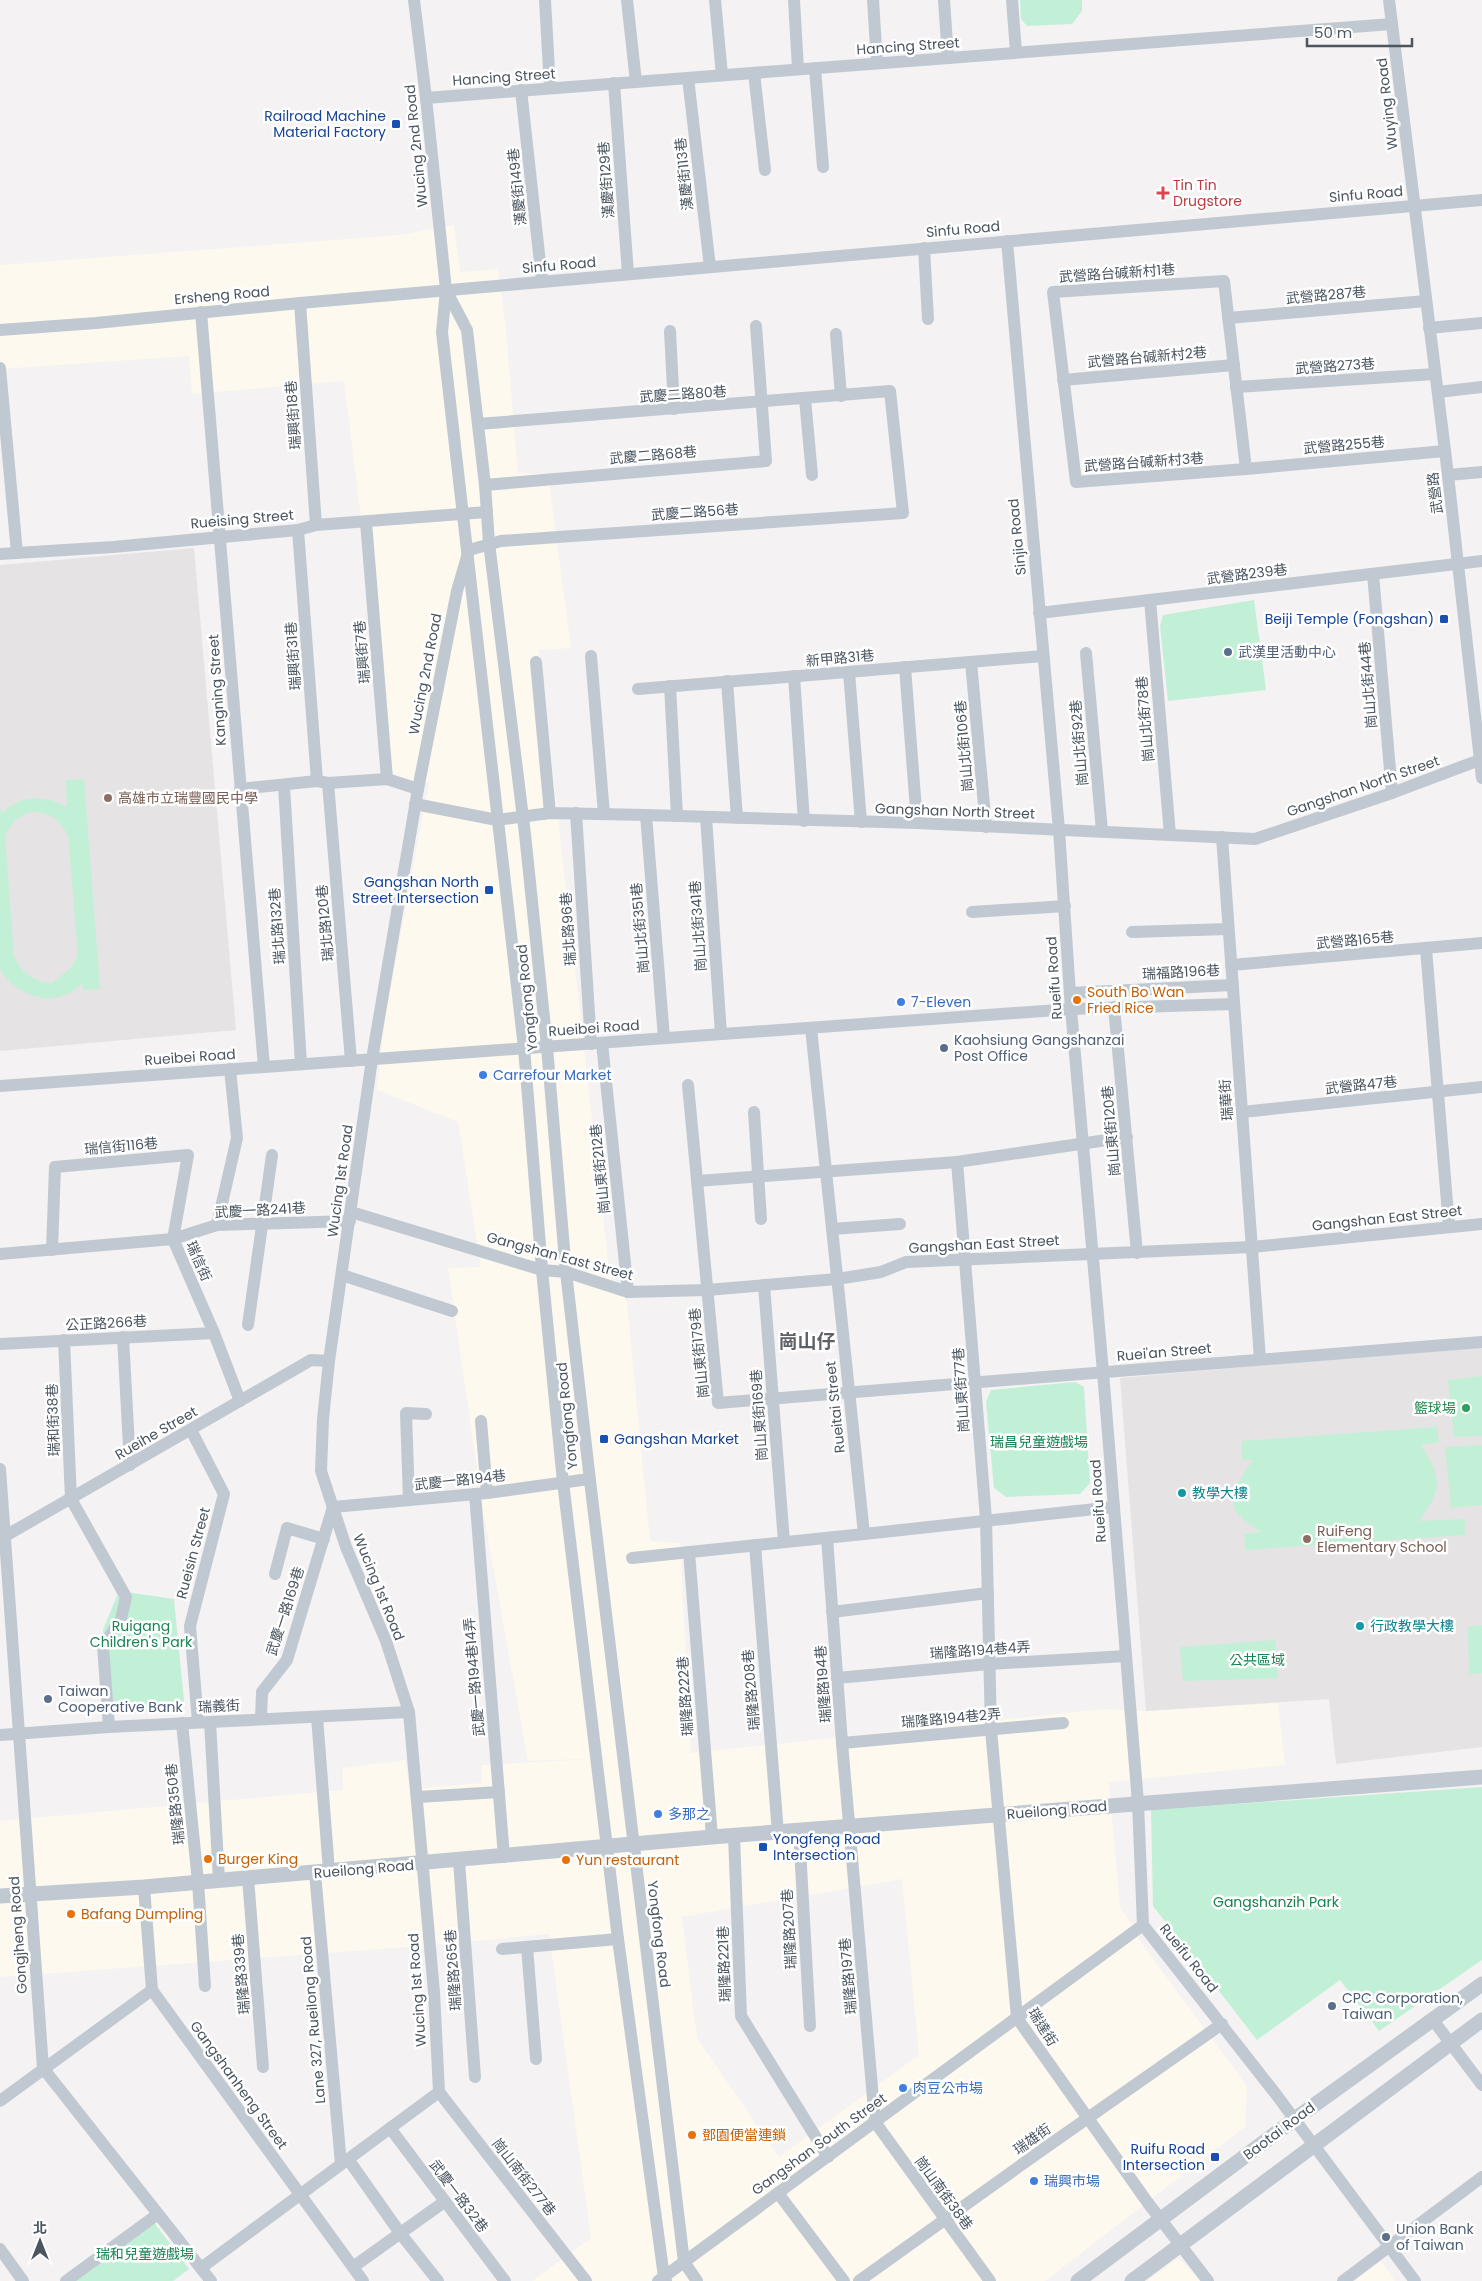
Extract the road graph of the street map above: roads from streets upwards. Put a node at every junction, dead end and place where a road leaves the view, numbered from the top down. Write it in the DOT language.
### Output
graph roads {
  1 [pos="414,0"];
  2 [pos="544,0"];
  3 [pos="627,0"];
  4 [pos="716,0"];
  5 [pos="794,0"];
  6 [pos="872,0"];
  7 [pos="944,0"];
  8 [pos="1012,0"];
  9 [pos="1389,0"];
  10 [pos="1392,24"];
  11 [pos="1016,52"];
  12 [pos="948,58"];
  13 [pos="877,63"];
  14 [pos="815,68"];
  15 [pos="798,69"];
  16 [pos="754,72"];
  17 [pos="722,75"];
  18 [pos="688,78"];
  19 [pos="636,82"];
  20 [pos="614,83"];
  21 [pos="550,88"];
  22 [pos="521,90"];
  23 [pos="426,98"];
  24 [pos="823,167"];
  25 [pos="765,170"];
  26 [pos="1482,200"];
  27 [pos="1414,205"];
  28 [pos="1007,241"];
  29 [pos="924,248"];
  30 [pos="710,267"];
  31 [pos="628,274"];
  32 [pos="542,281"];
  33 [pos="446,290"];
  34 [pos="1426,301"];
  35 [pos="300,303"];
  36 [pos="201,312"];
  37 [pos="1228,318"];
  38 [pos="928,319"];
  39 [pos="1482,323"];
  40 [pos="756,326"];
  41 [pos="1429,328"];
  42 [pos="0,330"];
  43 [pos="670,331"];
  44 [pos="1058,332"];
  45 [pos="836,334"];
  46 [pos="1234,365"];
  47 [pos="0,368"];
  48 [pos="1435,374"];
  49 [pos="1063,380"];
  50 [pos="1236,387"];
  51 [pos="1482,387"];
  52 [pos="1438,392"];
  53 [pos="841,396"];
  54 [pos="805,399"];
  55 [pos="762,402"];
  56 [pos="674,409"];
  57 [pos="478,424"];
  58 [pos="1445,451"];
  59 [pos="1246,469"];
  60 [pos="1482,472"];
  61 [pos="1448,475"];
  62 [pos="812,476"];
  63 [pos="485,485"];
  64 [pos="487,512"];
  65 [pos="903,513"];
  66 [pos="464,514"];
  67 [pos="366,522"];
  68 [pos="316,525"];
  69 [pos="298,530"];
  70 [pos="221,535"];
  71 [pos="489,543"];
  72 [pos="468,550"];
  73 [pos="17,553"];
  74 [pos="0,554"];
  75 [pos="1482,561"];
  76 [pos="1458,563"];
  77 [pos="1373,574"];
  78 [pos="1150,600"];
  79 [pos="1039,613"];
  80 [pos="1086,653"];
  81 [pos="591,656"];
  82 [pos="1043,656"];
  83 [pos="536,662"];
  84 [pos="971,662"];
  85 [pos="905,668"];
  86 [pos="848,672"];
  87 [pos="794,676"];
  88 [pos="727,681"];
  89 [pos="670,686"];
  90 [pos="638,688"];
  91 [pos="1481,759"];
  92 [pos="1482,778"];
  93 [pos="387,779"];
  94 [pos="323,782"];
  95 [pos="284,786"];
  96 [pos="240,789"];
  97 [pos="418,789"];
  98 [pos="1392,793"];
  99 [pos="415,804"];
  100 [pos="550,813"];
  101 [pos="576,813"];
  102 [pos="604,814"];
  103 [pos="646,815"];
  104 [pos="677,816"];
  105 [pos="706,817"];
  106 [pos="523,818"];
  107 [pos="737,818"];
  108 [pos="497,820"];
  109 [pos="804,821"];
  110 [pos="861,822"];
  111 [pos="917,824"];
  112 [pos="986,827"];
  113 [pos="1059,830"];
  114 [pos="1102,831"];
  115 [pos="1170,835"];
  116 [pos="1222,838"];
  117 [pos="1065,906"];
  118 [pos="972,912"];
  119 [pos="1228,929"];
  120 [pos="1132,932"];
  121 [pos="1482,943"];
  122 [pos="1426,949"];
  123 [pos="1231,965"];
  124 [pos="1233,985"];
  125 [pos="1070,992"];
  126 [pos="1234,1004"];
  127 [pos="1114,1007"];
  128 [pos="1071,1009"];
  129 [pos="811,1028"];
  130 [pos="721,1034"];
  131 [pos="664,1038"];
  132 [pos="596,1043"];
  133 [pos="547,1047"];
  134 [pos="524,1048"];
  135 [pos="372,1059"];
  136 [pos="351,1061"];
  137 [pos="301,1064"];
  138 [pos="264,1067"];
  139 [pos="230,1069"];
  140 [pos="688,1085"];
  141 [pos="0,1086"];
  142 [pos="1482,1087"];
  143 [pos="1438,1092"];
  144 [pos="754,1112"];
  145 [pos="1242,1112"];
  146 [pos="1127,1137"];
  147 [pos="1084,1142"];
  148 [pos="272,1155"];
  149 [pos="957,1162"];
  150 [pos="827,1171"];
  151 [pos="758,1176"];
  152 [pos="696,1181"];
  153 [pos="351,1216"];
  154 [pos="761,1219"];
  155 [pos="261,1224"];
  156 [pos="900,1224"];
  157 [pos="1482,1224"];
  158 [pos="217,1226"];
  159 [pos="1449,1226"];
  160 [pos="832,1230"];
  161 [pos="174,1239"];
  162 [pos="1252,1246"];
  163 [pos="52,1250"];
  164 [pos="1137,1253"];
  165 [pos="0,1254"];
  166 [pos="1092,1254"];
  167 [pos="966,1258"];
  168 [pos="542,1270"];
  169 [pos="566,1272"];
  170 [pos="342,1275"];
  171 [pos="837,1280"];
  172 [pos="764,1285"];
  173 [pos="707,1290"];
  174 [pos="628,1292"];
  175 [pos="452,1311"];
  176 [pos="248,1325"];
  177 [pos="214,1333"];
  178 [pos="123,1337"];
  179 [pos="64,1340"];
  180 [pos="1482,1342"];
  181 [pos="0,1344"];
  182 [pos="1260,1360"];
  183 [pos="329,1361"];
  184 [pos="1103,1372"];
  185 [pos="976,1382"];
  186 [pos="849,1392"];
  187 [pos="774,1399"];
  188 [pos="240,1401"];
  189 [pos="426,1414"];
  190 [pos="481,1421"];
  191 [pos="191,1430"];
  192 [pos="130,1465"];
  193 [pos="0,1468"];
  194 [pos="590,1478"];
  195 [pos="563,1482"];
  196 [pos="481,1494"];
  197 [pos="71,1499"];
  198 [pos="409,1500"];
  199 [pos="333,1507"];
  200 [pos="1114,1507"];
  201 [pos="986,1519"];
  202 [pos="864,1534"];
  203 [pos="3,1538"];
  204 [pos="827,1538"];
  205 [pos="324,1539"];
  206 [pos="784,1542"];
  207 [pos="754,1545"];
  208 [pos="689,1552"];
  209 [pos="632,1558"];
  210 [pos="275,1574"];
  211 [pos="988,1593"];
  212 [pos="832,1612"];
  213 [pos="1126,1656"];
  214 [pos="989,1664"];
  215 [pos="837,1678"];
  216 [pos="409,1712"];
  217 [pos="317,1717"];
  218 [pos="260,1719"];
  219 [pos="204,1722"];
  220 [pos="182,1723"];
  221 [pos="1063,1723"];
  222 [pos="109,1727"];
  223 [pos="991,1730"];
  224 [pos="18,1734"];
  225 [pos="0,1735"];
  226 [pos="842,1742"];
  227 [pos="1482,1777"];
  228 [pos="498,1792"];
  229 [pos="418,1798"];
  230 [pos="1138,1803"];
  231 [pos="999,1814"];
  232 [pos="851,1827"];
  233 [pos="799,1831"];
  234 [pos="778,1833"];
  235 [pos="734,1836"];
  236 [pos="712,1837"];
  237 [pos="633,1844"];
  238 [pos="607,1847"];
  239 [pos="504,1857"];
  240 [pos="459,1861"];
  241 [pos="423,1864"];
  242 [pos="322,1872"];
  243 [pos="248,1878"];
  244 [pos="220,1880"];
  245 [pos="198,1882"];
  246 [pos="144,1887"];
  247 [pos="30,1895"];
  248 [pos="0,1896"];
  249 [pos="1143,1925"];
  250 [pos="618,1939"];
  251 [pos="527,1947"];
  252 [pos="502,1949"];
  253 [pos="1482,1984"];
  254 [pos="205,1986"];
  255 [pos="152,1990"];
  256 [pos="1017,2018"];
  257 [pos="1433,2020"];
  258 [pos="1482,2020"];
  259 [pos="1222,2024"];
  260 [pos="810,2026"];
  261 [pos="1451,2044"];
  262 [pos="536,2059"];
  263 [pos="263,2067"];
  264 [pos="43,2068"];
  265 [pos="476,2077"];
  266 [pos="1482,2085"];
  267 [pos="439,2092"];
  268 [pos="0,2101"];
  269 [pos="1089,2119"];
  270 [pos="1294,2119"];
  271 [pos="875,2122"];
  272 [pos="390,2128"];
  273 [pos="1315,2146"];
  274 [pos="828,2157"];
  275 [pos="344,2162"];
  276 [pos="1482,2177"];
  277 [pos="778,2193"];
  278 [pos="300,2194"];
  279 [pos="444,2202"];
  280 [pos="158,2214"];
  281 [pos="945,2220"];
  282 [pos="1160,2220"];
  283 [pos="400,2233"];
  284 [pos="1180,2244"];
  285 [pos="1390,2247"];
  286 [pos="0,2249"];
  287 [pos="684,2262"];
  288 [pos="353,2267"];
  289 [pos="205,2277"];
  290 [pos="663,2280"];
  291 [pos="23,2281"];
  292 [pos="66,2281"];
  293 [pos="363,2281"];
  294 [pos="438,2281"];
  295 [pos="506,2281"];
  296 [pos="586,2281"];
  297 [pos="697,2281"];
  298 [pos="844,2281"];
  299 [pos="859,2281"];
  300 [pos="990,2281"];
  301 [pos="1078,2281"];
  302 [pos="1132,2281"];
  303 [pos="1208,2281"];
  304 [pos="1343,2281"];
  305 [pos="1415,2281"];
  1 -- 23 [label="street, Wucing 2nd Road"];
  2 -- 21 [label="street"];
  3 -- 19 [label="street"];
  4 -- 17 [label="street"];
  5 -- 15 [label="street"];
  6 -- 13 [label="street"];
  7 -- 12 [label="street"];
  8 -- 11 [label="street"];
  9 -- 10 [label="street, Wuying Road"];
  10 -- 11 [label="street, Hancing Street"];
  10 -- 27 [label="street, Wuying Road"];
  11 -- 12 [label="street, Hancing Street"];
  12 -- 13 [label="street, Hancing Street"];
  13 -- 14 [label="street, Hancing Street"];
  14 -- 15 [label="street, Hancing Street"];
  14 -- 24 [label="street"];
  15 -- 16 [label="street, Hancing Street"];
  16 -- 17 [label="street, Hancing Street"];
  16 -- 25 [label="street"];
  17 -- 18 [label="street, Hancing Street"];
  18 -- 19 [label="street, Hancing Street"];
  18 -- 30 [label="street, 漢慶街113巷"];
  19 -- 20 [label="street, Hancing Street"];
  20 -- 21 [label="street, Hancing Street"];
  20 -- 31 [label="street, 漢慶街129巷"];
  21 -- 22 [label="street, Hancing Street"];
  22 -- 23 [label="street, Hancing Street"];
  22 -- 32 [label="street, 漢慶街149巷"];
  23 -- 33 [label="street, Wucing 2nd Road"];
  26 -- 27 [label="street, Sinfu Road"];
  27 -- 28 [label="street, Sinfu Road"];
  27 -- 34 [label="street, 武營路"];
  28 -- 29 [label="street, Sinfu Road"];
  28 -- 79 [label="street, Sinjia Road"];
  29 -- 30 [label="street, Sinfu Road"];
  29 -- 38 [label="street"];
  30 -- 31 [label="street, Sinfu Road"];
  31 -- 32 [label="street, Sinfu Road"];
  32 -- 33 [label="street, Sinfu Road"];
  33 -- 35 [label="street, Ersheng Road"];
  33 -- 57 [label="street, Wucing 2nd Road"];
  33 -- 66 [label="street, Wucing 2nd Road"];
  34 -- 37 [label="street, 武營路287巷"];
  34 -- 41 [label="street, 武營路"];
  35 -- 36 [label="street, Ersheng Road"];
  35 -- 68 [label="street, 瑞興街18巷"];
  36 -- 42 [label="street, Ersheng Road"];
  36 -- 70 [label="street, Kangning Street"];
  37 -- 44 [label="street, 武營路台碱新村1巷"];
  37 -- 46 [label="street"];
  39 -- 41 [label="street"];
  40 -- 55 [label="street"];
  41 -- 48 [label="street, 武營路"];
  43 -- 56 [label="street"];
  44 -- 49 [label="street, 武營路台碱新村3巷"];
  45 -- 53 [label="street"];
  46 -- 49 [label="street, 武營路台碱新村2巷"];
  46 -- 50 [label="street"];
  47 -- 73 [label="street"];
  48 -- 50 [label="street, 武營路273巷"];
  48 -- 52 [label="street, 武營路"];
  49 -- 59 [label="street, 武營路台碱新村3巷"];
  50 -- 59 [label="street"];
  51 -- 52 [label="street"];
  52 -- 58 [label="street, 武營路"];
  53 -- 54 [label="street, 武慶二路80巷"];
  53 -- 65 [label="street, 武慶二路80巷"];
  54 -- 55 [label="street, 武慶二路80巷"];
  54 -- 62 [label="street"];
  55 -- 56 [label="street, 武慶二路80巷"];
  55 -- 63 [label="street, 武慶二路68巷"];
  56 -- 57 [label="street, 武慶二路80巷"];
  57 -- 63 [label="street, Wucing 2nd Road"];
  58 -- 59 [label="street, 武營路255巷"];
  58 -- 61 [label="street, 武營路"];
  60 -- 61 [label="street"];
  61 -- 76 [label="street, 武營路"];
  63 -- 64 [label="street, Wucing 2nd Road"];
  64 -- 66 [label="street, Rueising Street"];
  64 -- 71 [label="street, Wucing 2nd Road"];
  65 -- 71 [label="street, 武慶二路56巷"];
  66 -- 67 [label="street, Rueising Street"];
  66 -- 72 [label="street, Wucing 2nd Road"];
  67 -- 68 [label="street, Rueising Street"];
  67 -- 93 [label="street, 瑞興街7巷"];
  68 -- 69 [label="street, Rueising Street"];
  69 -- 70 [label="street, Rueising Street"];
  69 -- 94 [label="street, 瑞興街31巷"];
  70 -- 73 [label="street, Rueising Street"];
  70 -- 96 [label="street, Kangning Street"];
  71 -- 72 [label="street"];
  71 -- 106 [label="street, Yongfong Road"];
  72 -- 97 [label="street, Wucing 2nd Road"];
  72 -- 108 [label="street, Yongfong Road"];
  73 -- 74 [label="street, Rueising Street"];
  75 -- 76 [label="street, 武營路239巷"];
  76 -- 77 [label="street, 武營路239巷"];
  76 -- 91 [label="street, 武營路"];
  77 -- 78 [label="street, 武營路239巷"];
  77 -- 98 [label="street, 崗山北街44巷"];
  78 -- 79 [label="street, 武營路239巷"];
  78 -- 115 [label="street, 崗山北街78巷"];
  79 -- 82 [label="street, Sinjia Road"];
  80 -- 114 [label="street, 崗山北街92巷"];
  81 -- 102 [label="street"];
  82 -- 84 [label="street, 新甲路31巷"];
  82 -- 113 [label="street, Sinjia Road"];
  83 -- 100 [label="street"];
  84 -- 85 [label="street, 新甲路31巷"];
  84 -- 112 [label="street, 崗山北街106巷"];
  85 -- 86 [label="street, 新甲路31巷"];
  85 -- 111 [label="street"];
  86 -- 87 [label="street, 新甲路31巷"];
  86 -- 110 [label="street"];
  87 -- 88 [label="street, 新甲路31巷"];
  87 -- 109 [label="street"];
  88 -- 89 [label="street, 新甲路31巷"];
  88 -- 107 [label="street"];
  89 -- 90 [label="street, 新甲路31巷"];
  89 -- 104 [label="street"];
  91 -- 92 [label="street, 武營路"];
  91 -- 98 [label="street, Gangshan North Street"];
  93 -- 94 [label="street"];
  93 -- 97 [label="street"];
  94 -- 95 [label="street"];
  94 -- 136 [label="street, 瑞北路120巷"];
  95 -- 96 [label="street"];
  95 -- 137 [label="street, 瑞北路132巷"];
  96 -- 138 [label="street, Kangning Street"];
  97 -- 99 [label="street, Wucing 2nd Road"];
  98 -- 116 [label="street, Gangshan North Street"];
  99 -- 108 [label="street, Gangshan North Street"];
  99 -- 135 [label="street, Wucing 1st Road"];
  100 -- 101 [label="street, Gangshan North Street"];
  100 -- 106 [label="street, Gangshan North Street"];
  101 -- 102 [label="street, Gangshan North Street"];
  101 -- 132 [label="street, 瑞北路96巷"];
  102 -- 103 [label="street, Gangshan North Street"];
  103 -- 104 [label="street, Gangshan North Street"];
  103 -- 131 [label="street, 崗山北街351巷"];
  104 -- 105 [label="street, Gangshan North Street"];
  105 -- 107 [label="street, Gangshan North Street"];
  105 -- 130 [label="street, 崗山北街341巷"];
  106 -- 108 [label="street, Gangshan North Street"];
  106 -- 133 [label="street, Yongfong Road"];
  107 -- 109 [label="street, Gangshan North Street"];
  108 -- 134 [label="street, Yongfong Road"];
  109 -- 110 [label="street, Gangshan North Street"];
  110 -- 111 [label="street, Gangshan North Street"];
  111 -- 112 [label="street, Gangshan North Street"];
  112 -- 113 [label="street, Gangshan North Street"];
  113 -- 114 [label="street, Gangshan North Street"];
  113 -- 117 [label="street, Rueifu Road"];
  114 -- 115 [label="street, Gangshan North Street"];
  115 -- 116 [label="street, Gangshan North Street"];
  116 -- 119 [label="street, 瑞華街"];
  117 -- 118 [label="street"];
  117 -- 125 [label="street, Rueifu Road"];
  119 -- 120 [label="street"];
  119 -- 123 [label="street, 瑞華街"];
  121 -- 122 [label="street, 武營路165巷"];
  122 -- 123 [label="street, 武營路165巷"];
  122 -- 143 [label="street"];
  123 -- 124 [label="street, 瑞華街"];
  124 -- 125 [label="street, 瑞福路196巷"];
  124 -- 126 [label="street, 瑞華街"];
  125 -- 128 [label="street, Rueifu Road"];
  126 -- 127 [label="street"];
  126 -- 145 [label="street, 瑞華街"];
  127 -- 128 [label="street"];
  127 -- 146 [label="street, 崗山東街120巷"];
  128 -- 129 [label="street, Rueibei Road"];
  128 -- 147 [label="street, Rueifu Road"];
  129 -- 130 [label="street, Rueibei Road"];
  129 -- 150 [label="street, Rueitai Street"];
  130 -- 131 [label="street, Rueibei Road"];
  131 -- 132 [label="street, Rueibei Road"];
  132 -- 133 [label="street, Rueibei Road"];
  132 -- 174 [label="street, 崗山東街212巷"];
  133 -- 134 [label="street, Rueibei Road"];
  133 -- 169 [label="street, Yongfong Road"];
  134 -- 135 [label="street, Rueibei Road"];
  134 -- 168 [label="street, Yongfong Road"];
  135 -- 136 [label="street, Rueibei Road"];
  135 -- 153 [label="street, Wucing 1st Road"];
  136 -- 137 [label="street, Rueibei Road"];
  137 -- 138 [label="street, Rueibei Road"];
  138 -- 139 [label="street, Rueibei Road"];
  139 -- 141 [label="street, Rueibei Road"];
  139 -- 158 [label="street"];
  140 -- 152 [label="street"];
  142 -- 143 [label="street, 武營路47巷"];
  143 -- 145 [label="street, 武營路47巷"];
  143 -- 159 [label="street"];
  144 -- 151 [label="street"];
  145 -- 162 [label="street, 瑞華街"];
  146 -- 147 [label="street"];
  146 -- 164 [label="street, 崗山東街120巷"];
  147 -- 149 [label="street"];
  147 -- 166 [label="street, Rueifu Road"];
  148 -- 155 [label="street"];
  149 -- 150 [label="street"];
  149 -- 167 [label="street, 崗山東街77巷"];
  150 -- 151 [label="street"];
  150 -- 160 [label="street, Rueitai Street"];
  151 -- 152 [label="street"];
  151 -- 154 [label="street"];
  152 -- 173 [label="street"];
  153 -- 155 [label="street, 武慶一路241巷"];
  153 -- 168 [label="street, Gangshan East Street"];
  153 -- 170 [label="street, Wucing 1st Road"];
  155 -- 158 [label="street, 武慶一路241巷"];
  155 -- 176 [label="street"];
  156 -- 160 [label="street"];
  157 -- 159 [label="street, Gangshan East Street"];
  158 -- 161 [label="street, 武慶一路241巷"];
  159 -- 162 [label="street, Gangshan East Street"];
  160 -- 171 [label="street, Rueitai Street"];
  161 -- 163 [label="street, 瑞信街"];
  161 -- 163 [label="street, 瑞信街116巷"];
  161 -- 177 [label="street, 瑞信街"];
  162 -- 164 [label="street, Gangshan East Street"];
  162 -- 182 [label="street, 瑞華街"];
  163 -- 165 [label="street, 瑞信街"];
  164 -- 166 [label="street, Gangshan East Street"];
  166 -- 167 [label="street, Gangshan East Street"];
  166 -- 184 [label="street, Rueifu Road"];
  167 -- 171 [label="street, Gangshan East Street"];
  167 -- 185 [label="street, 崗山東街77巷"];
  168 -- 169 [label="street, Gangshan East Street"];
  168 -- 195 [label="street, Yongfong Road"];
  169 -- 174 [label="street, Gangshan East Street"];
  169 -- 194 [label="street, Yongfong Road"];
  170 -- 175 [label="street"];
  170 -- 183 [label="street, Wucing 1st Road"];
  171 -- 172 [label="street, Gangshan East Street"];
  171 -- 186 [label="street, Rueitai Street"];
  172 -- 173 [label="street, Gangshan East Street"];
  172 -- 187 [label="street, 崗山東街169巷"];
  173 -- 174 [label="street, Gangshan East Street"];
  173 -- 187 [label="street, 崗山東街179巷"];
  177 -- 178 [label="street, 公正路266巷"];
  177 -- 188 [label="street, 瑞信街"];
  178 -- 179 [label="street, 公正路266巷"];
  178 -- 192 [label="street"];
  179 -- 181 [label="street, 公正路266巷"];
  179 -- 197 [label="street, 瑞和街38巷"];
  180 -- 182 [label="street, Ruei'an Street"];
  182 -- 184 [label="street, Ruei'an Street"];
  183 -- 188 [label="street, Rueihe Street"];
  183 -- 199 [label="street, Wucing 1st Road"];
  184 -- 185 [label="street, Ruei'an Street"];
  184 -- 200 [label="street, Rueifu Road"];
  185 -- 186 [label="street, Ruei'an Street"];
  185 -- 201 [label="street, 崗山東街77巷"];
  186 -- 187 [label="street, 崗山東街179巷"];
  186 -- 202 [label="street, Rueitai Street"];
  187 -- 206 [label="street, 崗山東街169巷"];
  188 -- 191 [label="street, Rueihe Street"];
  189 -- 198 [label="street"];
  190 -- 196 [label="street, 武慶一路194巷14弄"];
  191 -- 192 [label="street, Rueihe Street"];
  191 -- 219 [label="street, Rueisin Street"];
  192 -- 197 [label="street, Rueihe Street"];
  193 -- 203 [label="street, Gongjheng Road"];
  194 -- 195 [label="street, 武慶一路194巷"];
  194 -- 237 [label="street, Yongfong Road"];
  195 -- 196 [label="street, 武慶一路194巷"];
  195 -- 238 [label="street, Yongfong Road"];
  196 -- 198 [label="street, 武慶一路194巷"];
  196 -- 228 [label="street, 武慶一路194巷14弄"];
  197 -- 203 [label="street, Rueihe Street"];
  197 -- 222 [label="street"];
  198 -- 199 [label="street, 武慶一路194巷"];
  199 -- 205 [label="street, 武慶一路169巷"];
  199 -- 216 [label="street, Wucing 1st Road"];
  200 -- 201 [label="street"];
  200 -- 213 [label="street, Rueifu Road"];
  201 -- 202 [label="street"];
  201 -- 211 [label="street, 崗山東街77巷"];
  202 -- 204 [label="street"];
  203 -- 224 [label="street, Gongjheng Road"];
  204 -- 206 [label="street"];
  204 -- 212 [label="street, 瑞隆路194巷"];
  205 -- 210 [label="street"];
  205 -- 218 [label="street, 武慶一路169巷"];
  206 -- 207 [label="street"];
  207 -- 208 [label="street"];
  207 -- 234 [label="street, 瑞隆路208巷"];
  208 -- 209 [label="street"];
  208 -- 236 [label="street, 瑞隆路222巷"];
  211 -- 212 [label="street"];
  211 -- 214 [label="street, 崗山東街77巷"];
  212 -- 215 [label="street, 瑞隆路194巷"];
  213 -- 214 [label="street, 瑞隆路194巷4弄"];
  213 -- 230 [label="street, Rueifu Road"];
  214 -- 215 [label="street, 瑞隆路194巷4弄"];
  214 -- 223 [label="street, 瑞達街"];
  215 -- 226 [label="street, 瑞隆路194巷"];
  216 -- 217 [label="street, 瑞義街"];
  216 -- 229 [label="street, Wucing 1st Road"];
  217 -- 218 [label="street, 瑞義街"];
  217 -- 242 [label="street, Lane 327, Rueilong Road"];
  218 -- 219 [label="street, 瑞義街"];
  219 -- 220 [label="street, 瑞義街"];
  219 -- 244 [label="street, Rueisin Street"];
  220 -- 222 [label="street, 瑞義街"];
  220 -- 245 [label="street, 瑞隆路350巷"];
  221 -- 223 [label="street, 瑞隆路194巷2弄"];
  222 -- 224 [label="street, 瑞義街"];
  223 -- 226 [label="street, 瑞隆路194巷2弄"];
  223 -- 231 [label="street, 瑞達街"];
  224 -- 225 [label="street, 瑞義街"];
  224 -- 247 [label="street, Gongjheng Road"];
  226 -- 232 [label="street, 瑞隆路194巷"];
  227 -- 230 [label="street, Rueilong Road"];
  228 -- 229 [label="street"];
  228 -- 239 [label="street, 武慶一路194巷14弄"];
  229 -- 241 [label="street, Wucing 1st Road"];
  230 -- 231 [label="street, Rueilong Road"];
  230 -- 249 [label="street, Rueifu Road"];
  231 -- 232 [label="street, Rueilong Road"];
  231 -- 256 [label="street, 瑞達街"];
  232 -- 233 [label="street, Rueilong Road"];
  232 -- 271 [label="street, 瑞隆路197巷"];
  233 -- 234 [label="street, Rueilong Road"];
  233 -- 260 [label="street, 瑞隆路207巷"];
  234 -- 235 [label="street, Rueilong Road"];
  235 -- 236 [label="street, Rueilong Road"];
  235 -- 274 [label="street, 瑞隆路221巷"];
  236 -- 237 [label="street, Rueilong Road"];
  237 -- 238 [label="street, Rueilong Road"];
  237 -- 287 [label="street, Yongfong Road"];
  238 -- 239 [label="street, Rueilong Road"];
  238 -- 250 [label="street, Yongfong Road"];
  239 -- 240 [label="street, Rueilong Road"];
  240 -- 241 [label="street, Rueilong Road"];
  240 -- 265 [label="street, 瑞隆路265巷"];
  241 -- 242 [label="street, Rueilong Road"];
  241 -- 267 [label="street, Wucing 1st Road"];
  242 -- 243 [label="street, Rueilong Road"];
  242 -- 275 [label="street, Lane 327, Rueilong Road"];
  243 -- 244 [label="street, Rueilong Road"];
  243 -- 263 [label="street, 瑞隆路339巷"];
  244 -- 245 [label="street, Rueilong Road"];
  245 -- 246 [label="street, Rueilong Road"];
  245 -- 254 [label="street, 瑞隆路350巷"];
  246 -- 247 [label="street, Rueilong Road"];
  246 -- 255 [label="street"];
  247 -- 248 [label="street, Rueilong Road"];
  247 -- 264 [label="street, Gongjheng Road"];
  249 -- 256 [label="street, Gangshan South Street"];
  249 -- 259 [label="street, Rueifu Road"];
  250 -- 251 [label="street"];
  250 -- 290 [label="street, Yongfong Road"];
  251 -- 252 [label="street"];
  251 -- 262 [label="street"];
  253 -- 257 [label="street, Baotai Road"];
  255 -- 264 [label="street"];
  255 -- 278 [label="street, Gangshanheng Street"];
  256 -- 269 [label="street, 瑞達街"];
  256 -- 271 [label="street, Gangshan South Street"];
  257 -- 261 [label="street"];
  257 -- 270 [label="street, Baotai Road"];
  258 -- 261 [label="street"];
  259 -- 269 [label="street, 瑞雄街"];
  259 -- 270 [label="street, Rueifu Road"];
  261 -- 266 [label="street"];
  261 -- 273 [label="street"];
  264 -- 268 [label="street"];
  264 -- 280 [label="street"];
  267 -- 272 [label="street"];
  267 -- 296 [label="street, 崗山南街277巷"];
  269 -- 281 [label="street, 瑞雄街"];
  269 -- 282 [label="street, 瑞達街"];
  270 -- 273 [label="street, Rueifu Road"];
  270 -- 282 [label="street, Baotai Road"];
  271 -- 274 [label="street, Gangshan South Street"];
  271 -- 281 [label="street, 崗山南街38巷"];
  272 -- 275 [label="street"];
  272 -- 279 [label="street, 武慶一路32巷"];
  273 -- 284 [label="street"];
  273 -- 285 [label="street, Rueifu Road"];
  274 -- 277 [label="street, Gangshan South Street"];
  275 -- 278 [label="street"];
  275 -- 283 [label="street"];
  276 -- 285 [label="street"];
  277 -- 287 [label="street, Gangshan South Street"];
  277 -- 298 [label="street"];
  278 -- 288 [label="street, Gangshanheng Street"];
  278 -- 289 [label="street"];
  279 -- 283 [label="street"];
  279 -- 295 [label="street, 武慶一路32巷"];
  280 -- 289 [label="street"];
  280 -- 292 [label="street"];
  281 -- 299 [label="street, 瑞雄街"];
  281 -- 300 [label="street, 崗山南街38巷"];
  282 -- 284 [label="street, 瑞達街"];
  282 -- 301 [label="street, Baotai Road"];
  283 -- 288 [label="street"];
  283 -- 294 [label="street"];
  284 -- 302 [label="street"];
  284 -- 303 [label="street, 瑞達街"];
  285 -- 304 [label="street"];
  285 -- 305 [label="street, Rueifu Road"];
  286 -- 291 [label="street"];
  287 -- 290 [label="street, Gangshan South Street"];
  287 -- 297 [label="street, Yongfong Road"];
  288 -- 293 [label="street, Gangshanheng Street"];
}
